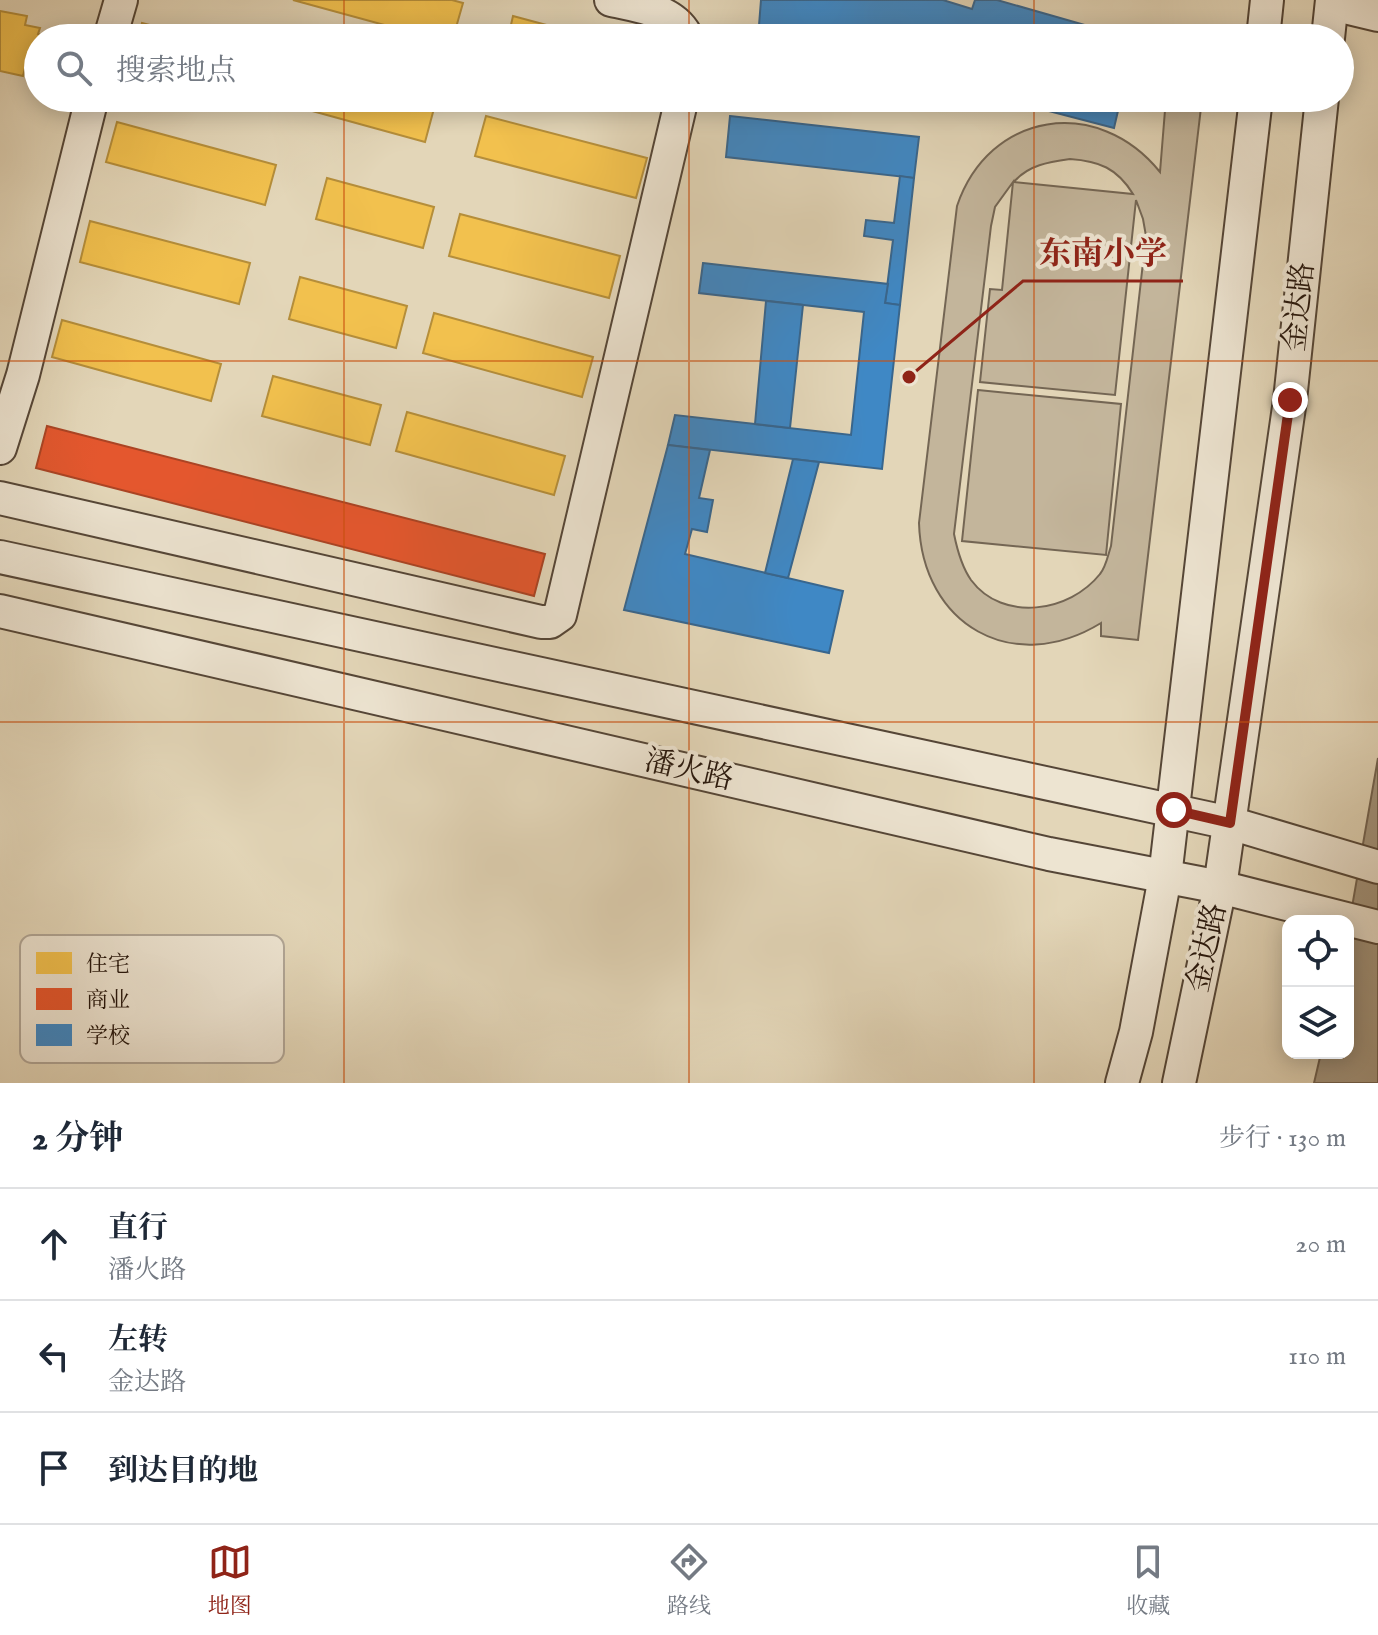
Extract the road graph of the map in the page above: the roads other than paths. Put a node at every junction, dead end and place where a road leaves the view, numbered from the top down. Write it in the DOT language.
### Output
graph roads {
  1 [pos="121,0"];
  2 [pos="611,0"];
  3 [pos="1267,0"];
  4 [pos="1332,2"];
  5 [pos="1378,15"];
  6 [pos="114,24"];
  7 [pos="679,24"];
  8 [pos="1264,24"];
  9 [pos="1330,24"];
  10 [pos="88,112"];
  11 [pos="679,112"];
  12 [pos="1254,112"];
  13 [pos="1321,112"];
  14 [pos="10,384"];
  15 [pos="0,448"];
  16 [pos="0,498"];
  17 [pos="0,557"];
  18 [pos="0,611"];
  19 [pos="1174,810"];
  20 [pos="1230,823"];
  21 [pos="1378,867"];
  22 [pos="1165,877"];
  23 [pos="1220,887"];
  24 [pos="1378,927"];
  25 [pos="1122,1083"];
  26 [pos="1179,1083"];
  1 -- 6 [label="street"];
  2 -- 7 [label="street"];
  3 -- 8 [label="street"];
  4 -- 5 [label="street"];
  4 -- 9 [label="street"];
  10 -- 14 [label="street"];
  11 -- 16 [label="street"];
  12 -- 19 [label="street, 金达路"];
  13 -- 20 [label="street, 金达路"];
  14 -- 15 [label="street"];
  17 -- 19 [label="street"];
  18 -- 22 [label="street, 潘火路"];
  19 -- 20 [label="street"];
  19 -- 22 [label="street, 金达路"];
  20 -- 21 [label="street"];
  20 -- 23 [label="street, 金达路"];
  22 -- 23 [label="street, 潘火路"];
  22 -- 25 [label="street, 金达路"];
  23 -- 24 [label="street, 潘火路"];
  23 -- 26 [label="street, 金达路"];
}
